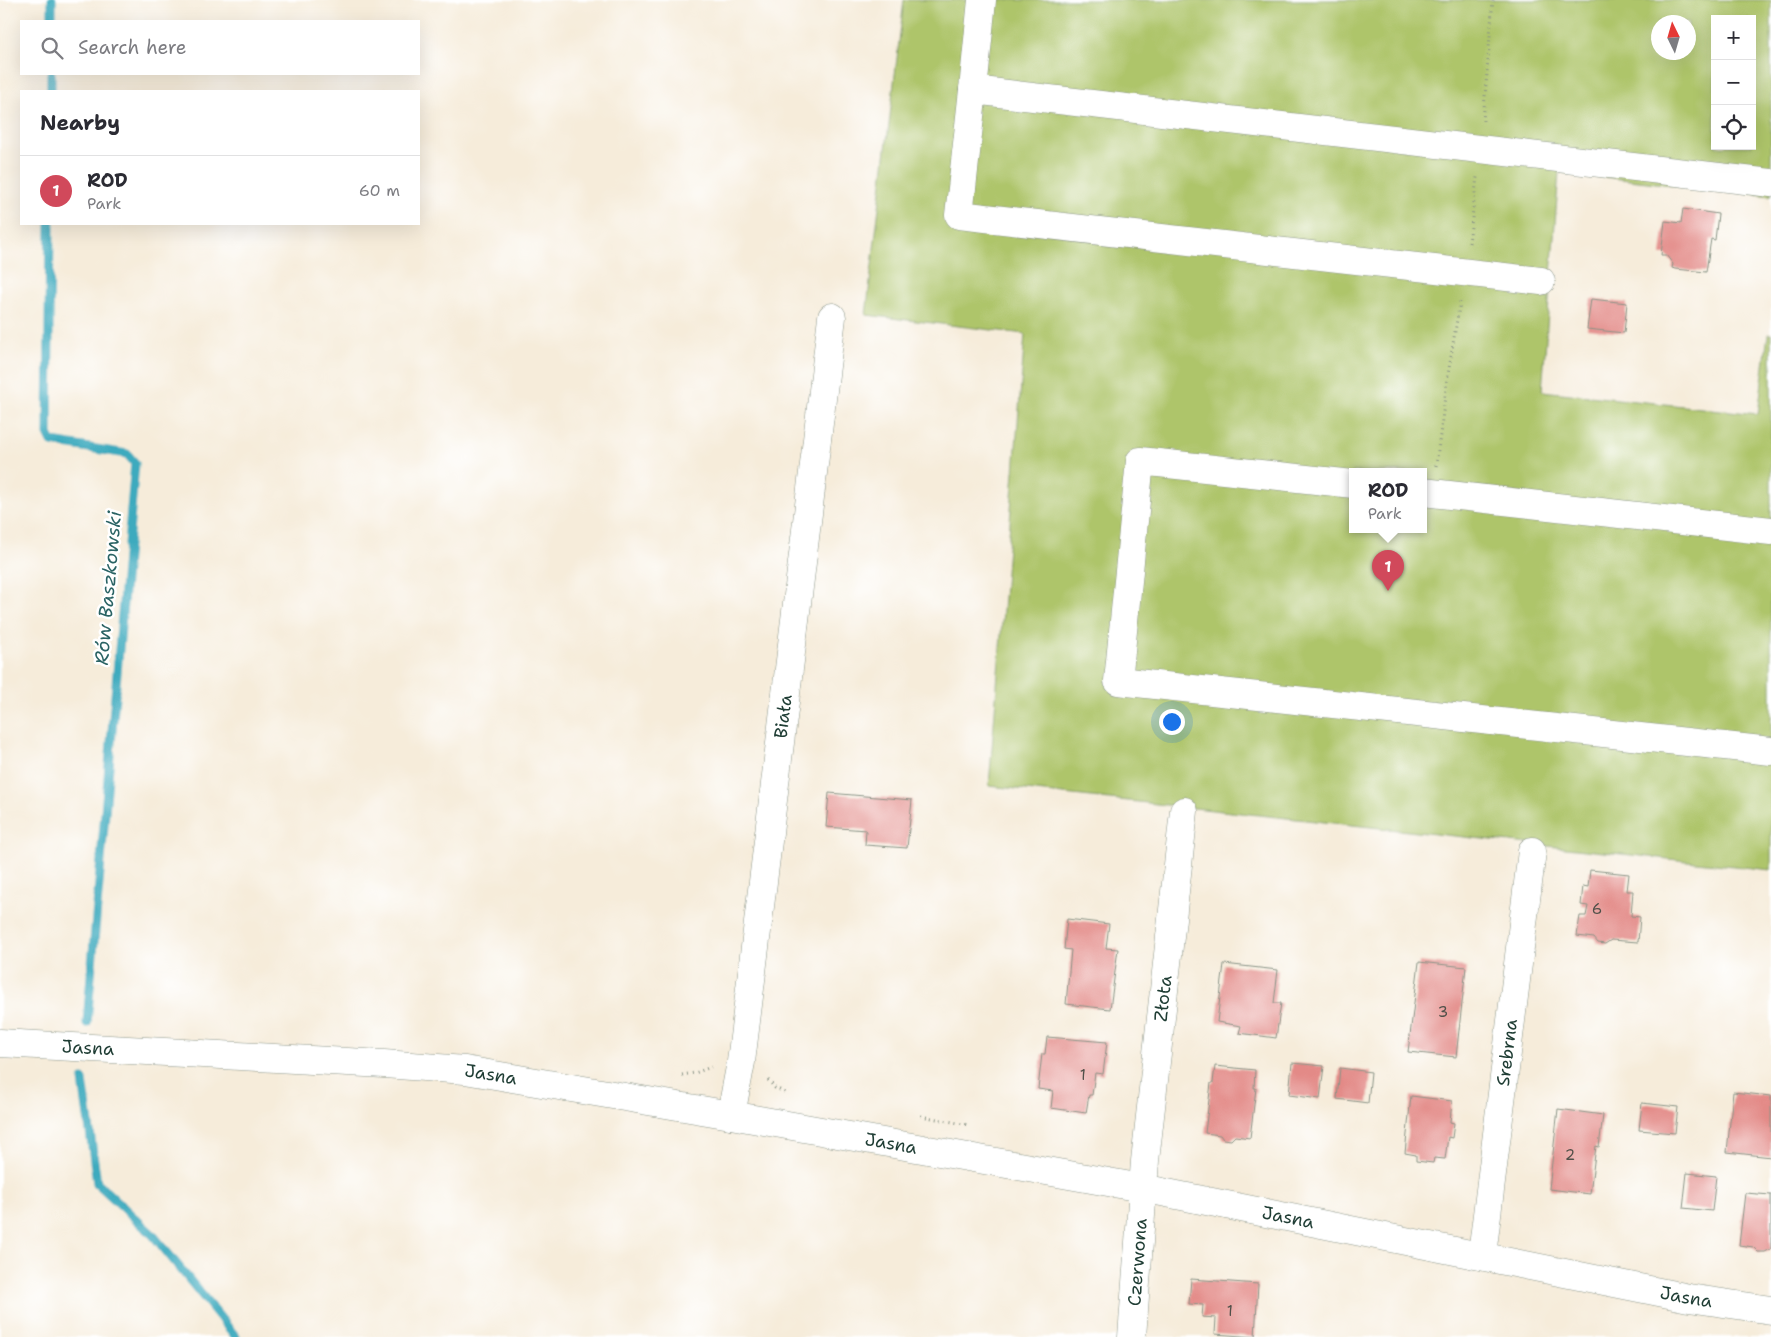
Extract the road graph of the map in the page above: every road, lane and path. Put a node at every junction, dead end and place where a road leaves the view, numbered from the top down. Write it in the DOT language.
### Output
graph roads {
  1 [pos="982,0"];
  2 [pos="973,90"];
  3 [pos="1771,183"];
  4 [pos="1541,281"];
  5 [pos="832,317"];
  6 [pos="1349,484"];
  7 [pos="1427,492"];
  8 [pos="1771,530"];
  9 [pos="1771,751"];
  10 [pos="1184,811"];
  11 [pos="1532,850"];
  12 [pos="0,1043"];
  13 [pos="731,1115"];
  14 [pos="1142,1188"];
  15 [pos="1482,1256"];
  16 [pos="1771,1310"];
  17 [pos="1132,1337"];
  1 -- 2 [label="street"];
  2 -- 3 [label="street"];
  2 -- 4 [label="street"];
  5 -- 13 [label="street, Biała"];
  6 -- 9 [label="street"];
  7 -- 8 [label="street"];
  10 -- 14 [label="street, Złota"];
  11 -- 15 [label="street, Srebrna"];
  12 -- 13 [label="street, Jasna"];
  13 -- 14 [label="street, Jasna"];
  14 -- 15 [label="street, Jasna"];
  14 -- 17 [label="street, Czerwona"];
  15 -- 16 [label="street, Jasna"];
}
